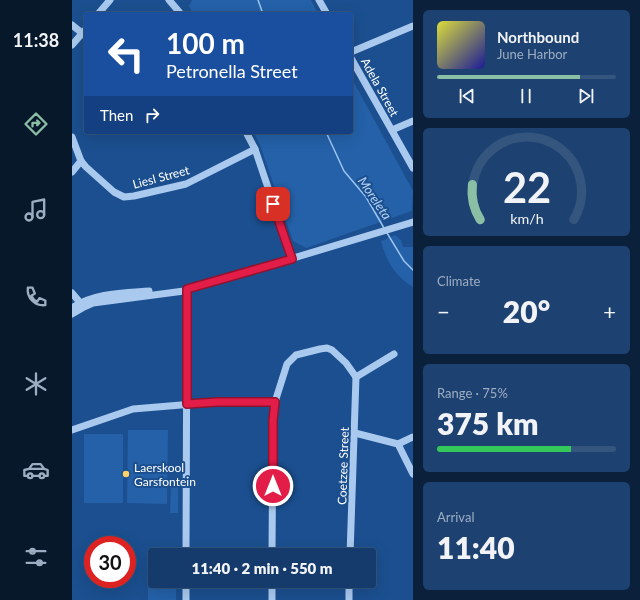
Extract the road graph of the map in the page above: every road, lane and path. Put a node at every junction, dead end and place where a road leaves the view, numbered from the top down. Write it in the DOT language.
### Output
graph roads {
  1 [pos="110,0"];
  2 [pos="169,0"];
  3 [pos="319,0"];
  4 [pos="100,12"];
  5 [pos="179,12"];
  6 [pos="326,12"];
  7 [pos="72,25"];
  8 [pos="413,26"];
  9 [pos="84,31"];
  10 [pos="72,45"];
  11 [pos="353,51"];
  12 [pos="353,62"];
  13 [pos="413,121"];
  14 [pos="392,130"];
  15 [pos="247,134"];
  16 [pos="72,137"];
  17 [pos="255,149"];
  18 [pos="81,161"];
  19 [pos="413,168"];
  20 [pos="72,172"];
  21 [pos="413,218"];
  22 [pos="413,222"];
  23 [pos="395,227"];
  24 [pos="292,259"];
  25 [pos="187,289"];
  26 [pos="72,292"];
  27 [pos="82,305"];
  28 [pos="72,308"];
  29 [pos="72,314"];
  30 [pos="394,354"];
  31 [pos="356,378"];
  32 [pos="275,402"];
  33 [pos="187,404"];
  34 [pos="72,430"];
  35 [pos="356,433"];
  36 [pos="413,437"];
  37 [pos="398,444"];
  38 [pos="413,474"];
  39 [pos="186,548"];
  40 [pos="272,548"];
  41 [pos="350,548"];
  42 [pos="186,588"];
  43 [pos="272,588"];
  44 [pos="349,588"];
  45 [pos="186,600"];
  46 [pos="272,600"];
  47 [pos="348,600"];
  1 -- 4 [label="street"];
  2 -- 5 [label="street"];
  3 -- 6 [label="street"];
  7 -- 9 [label="street"];
  8 -- 11 [label="street"];
  9 -- 10 [label="street"];
  12 -- 14 [label="street, Adela Street"];
  13 -- 14 [label="street"];
  14 -- 19 [label="street, Adela Street"];
  15 -- 17 [label="street"];
  16 -- 18 [label="street, Liesl Street"];
  17 -- 18 [label="street, Liesl Street"];
  17 -- 24 [label="street"];
  18 -- 20 [label="street"];
  21 -- 23 [label="street"];
  22 -- 23 [label="street"];
  23 -- 24 [label="street"];
  24 -- 25 [label="street"];
  25 -- 27 [label="street"];
  25 -- 33 [label="street"];
  26 -- 27 [label="street"];
  27 -- 28 [label="street"];
  27 -- 29 [label="street"];
  30 -- 31 [label="street"];
  31 -- 32 [label="street"];
  31 -- 35 [label="street, Coetzee Street"];
  32 -- 33 [label="street"];
  32 -- 40 [label="street"];
  33 -- 34 [label="street"];
  33 -- 39 [label="street"];
  35 -- 37 [label="street"];
  35 -- 41 [label="street, Coetzee Street"];
  36 -- 37 [label="street"];
  37 -- 38 [label="street"];
  42 -- 45 [label="street"];
  43 -- 46 [label="street"];
  44 -- 47 [label="street"];
}
